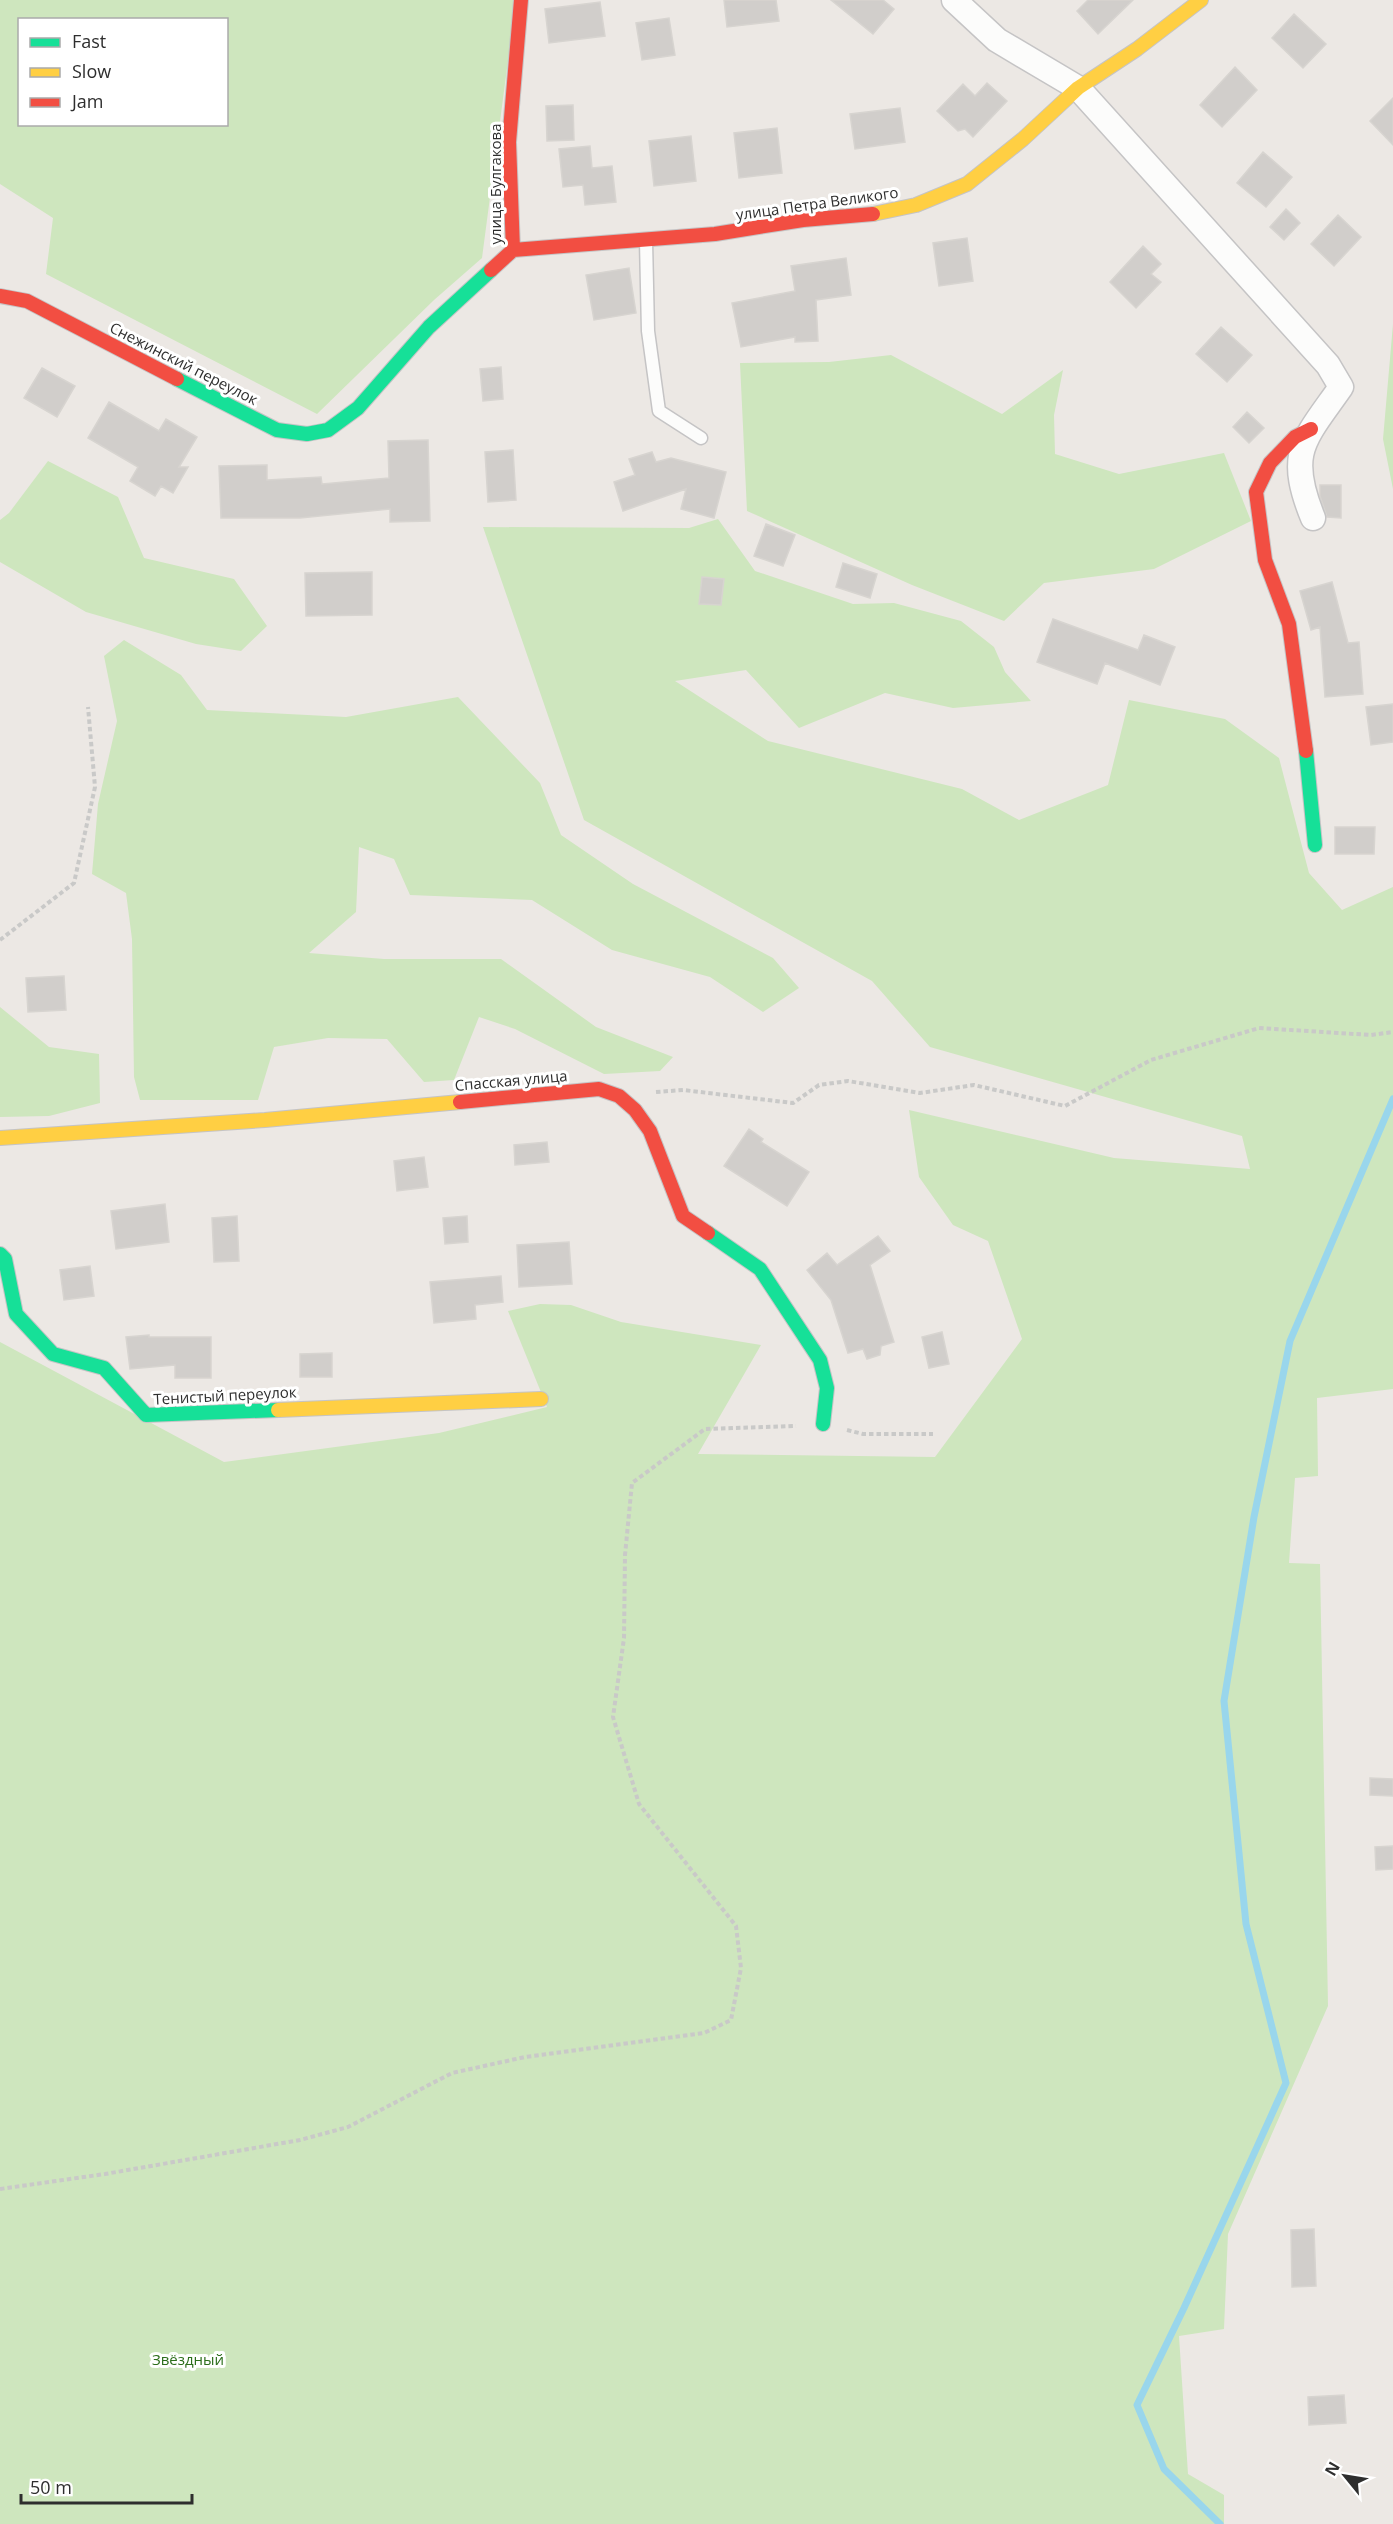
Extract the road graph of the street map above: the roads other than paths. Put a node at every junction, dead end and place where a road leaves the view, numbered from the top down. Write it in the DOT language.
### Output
graph roads {
  1 [pos="521,0"];
  2 [pos="954,0"];
  3 [pos="1201,0"];
  4 [pos="1078,88"];
  5 [pos="646,240"];
  6 [pos="513,250"];
  7 [pos="0,296"];
  8 [pos="353,412"];
  9 [pos="1311,429"];
  10 [pos="701,438"];
  11 [pos="1313,518"];
  12 [pos="1315,845"];
  13 [pos="0,1138"];
  14 [pos="0,1254"];
  15 [pos="540,1399"];
  16 [pos="823,1424"];
  1 -- 6 [label="street, улица Булгакова"];
  2 -- 4 [label="street"];
  3 -- 4 [label="street, улица Петра Великого"];
  4 -- 5 [label="street, улица Петра Великого"];
  4 -- 9 [label="street"];
  5 -- 6 [label="street, улица Петра Великого"];
  5 -- 10 [label="lane"];
  6 -- 8 [label="street, улица Булгакова"];
  7 -- 8 [label="street, Снежинский переулок"];
  9 -- 11 [label="street"];
  9 -- 12 [label="street"];
  13 -- 16 [label="street, Спасская улица"];
  14 -- 15 [label="street, Тенистый переулок"];
}
